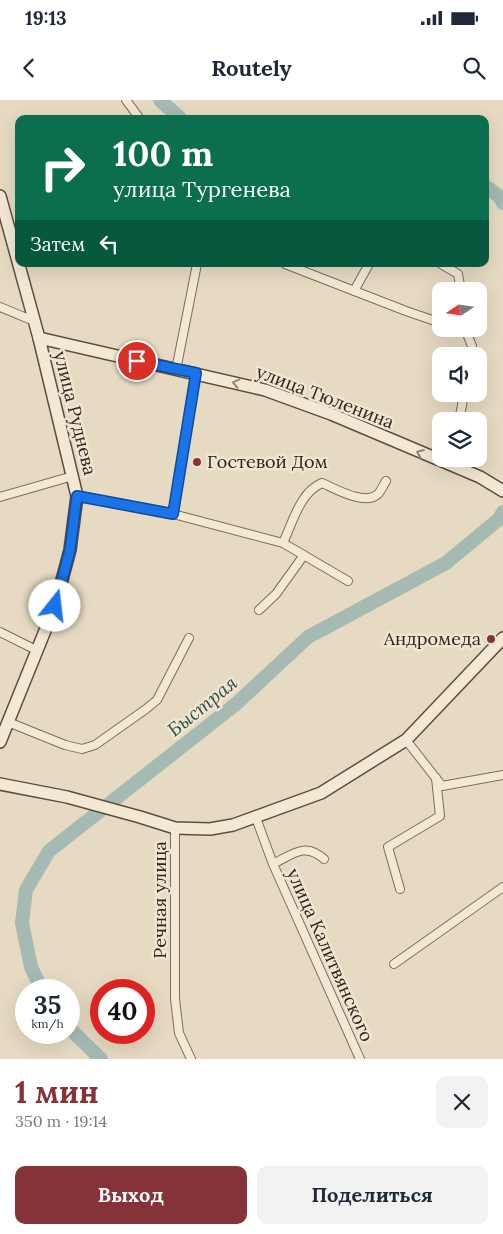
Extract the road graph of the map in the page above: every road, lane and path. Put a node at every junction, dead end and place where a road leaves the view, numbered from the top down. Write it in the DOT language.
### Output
graph roads {
  1 [pos="126,100"];
  2 [pos="137,115"];
  3 [pos="0,196"];
  4 [pos="15,251"];
  5 [pos="19,267"];
  6 [pos="196,267"];
  7 [pos="293,267"];
  8 [pos="367,267"];
  9 [pos="446,267"];
  10 [pos="459,282"];
  11 [pos="354,291"];
  12 [pos="0,307"];
  13 [pos="432,319"];
  14 [pos="34,321"];
  15 [pos="39,338"];
  16 [pos="176,370"];
  17 [pos="196,373"];
  18 [pos="432,454"];
  19 [pos="461,467"];
  20 [pos="73,476"];
  21 [pos="386,480"];
  22 [pos="500,489"];
  23 [pos="77,496"];
  24 [pos="0,497"];
  25 [pos="173,514"];
  26 [pos="283,543"];
  27 [pos="304,555"];
  28 [pos="348,581"];
  29 [pos="259,610"];
  30 [pos="0,632"];
  31 [pos="189,638"];
  32 [pos="503,638"];
  33 [pos="38,651"];
  34 [pos="8,722"];
  35 [pos="406,740"];
  36 [pos="0,742"];
  37 [pos="503,775"];
  38 [pos="436,778"];
  39 [pos="0,784"];
  40 [pos="256,818"];
  41 [pos="175,828"];
  42 [pos="324,859"];
  43 [pos="273,864"];
  44 [pos="503,887"];
  45 [pos="400,889"];
  46 [pos="394,964"];
  47 [pos="191,1059"];
  48 [pos="360,1059"];
  1 -- 2 [label="street"];
  3 -- 4 [label="street, улица Руднева"];
  5 -- 14 [label="street, улица Руднева"];
  6 -- 16 [label="street"];
  7 -- 11 [label="street"];
  8 -- 11 [label="street"];
  9 -- 10 [label="street"];
  11 -- 13 [label="street"];
  12 -- 14 [label="street"];
  14 -- 15 [label="street, улица Руднева"];
  15 -- 16 [label="street, улица Тюленина"];
  15 -- 20 [label="street, улица Руднева"];
  16 -- 17 [label="street, улица Тюленина"];
  18 -- 17 [label="street, улица Тюленина, one-way"];
  17 -- 25 [label="street"];
  19 -- 22 [label="street, улица Тюленина"];
  20 -- 23 [label="street, улица Руднева"];
  20 -- 24 [label="street"];
  21 -- 26 [label="street"];
  23 -- 25 [label="street"];
  23 -- 33 [label="street, улица Руднева"];
  25 -- 26 [label="street"];
  26 -- 27 [label="street"];
  27 -- 28 [label="street"];
  27 -- 29 [label="street"];
  30 -- 33 [label="street"];
  31 -- 34 [label="street"];
  32 -- 35 [label="street"];
  33 -- 34 [label="street, улица Руднева"];
  34 -- 36 [label="street, улица Руднева"];
  35 -- 38 [label="street"];
  35 -- 40 [label="street"];
  37 -- 38 [label="street"];
  38 -- 45 [label="street"];
  39 -- 41 [label="street"];
  40 -- 41 [label="street"];
  40 -- 43 [label="street, улица Калитвянского"];
  41 -- 47 [label="street, Речная улица"];
  42 -- 43 [label="street, улица Калитвянского"];
  43 -- 48 [label="street, улица Калитвянского"];
  44 -- 46 [label="street"];
}
